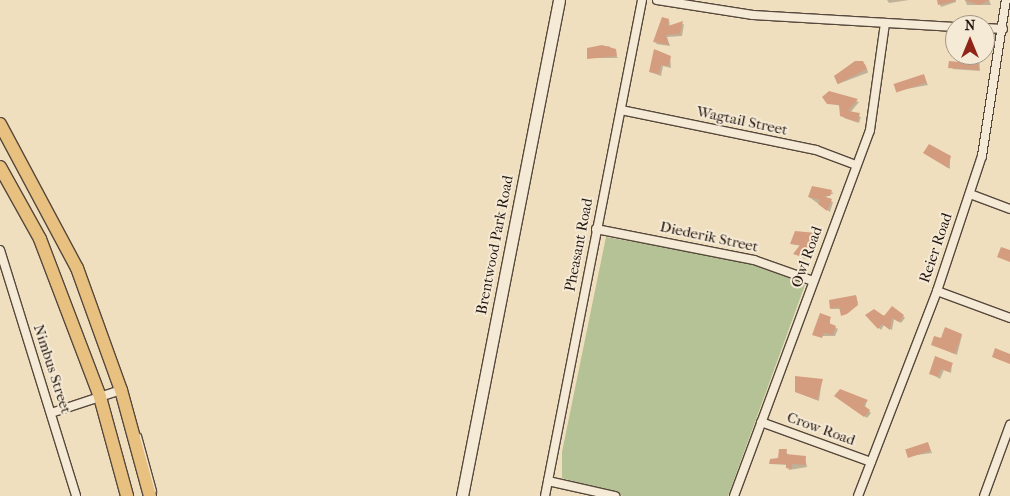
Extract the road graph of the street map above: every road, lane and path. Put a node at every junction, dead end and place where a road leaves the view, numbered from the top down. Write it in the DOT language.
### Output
graph roads {
  1 [pos="559,0"];
  2 [pos="642,0"];
  3 [pos="657,0"];
  4 [pos="1006,0"];
  5 [pos="885,23"];
  6 [pos="945,26"];
  7 [pos="995,29"];
  8 [pos="1003,29"];
  9 [pos="621,110"];
  10 [pos="0,124"];
  11 [pos="856,165"];
  12 [pos="0,166"];
  13 [pos="970,194"];
  14 [pos="1010,209"];
  15 [pos="596,229"];
  16 [pos="0,250"];
  17 [pos="814,281"];
  18 [pos="937,291"];
  19 [pos="1010,318"];
  20 [pos="121,390"];
  21 [pos="100,397"];
  22 [pos="52,413"];
  23 [pos="129,416"];
  24 [pos="761,422"];
  25 [pos="1010,425"];
  26 [pos="871,462"];
  27 [pos="548,481"];
  28 [pos="76,496"];
  29 [pos="127,496"];
  30 [pos="150,496"];
  31 [pos="154,496"];
  32 [pos="462,496"];
  33 [pos="545,496"];
  34 [pos="615,496"];
  35 [pos="734,496"];
  36 [pos="858,496"];
  37 [pos="984,496"];
  1 -- 32 [label="street, Brentwood Park Road"];
  2 -- 9 [label="street, Pheasant Road"];
  3 -- 5 [label="street"];
  4 -- 8 [label="street, Reier Road"];
  5 -- 6 [label="street"];
  5 -- 11 [label="street, Owl Road"];
  7 -- 8 [label="street"];
  8 -- 13 [label="street, Reier Road"];
  9 -- 11 [label="street, Wagtail Street"];
  9 -- 15 [label="street, Pheasant Road"];
  10 -- 20 [label="main road"];
  11 -- 17 [label="street, Owl Road"];
  12 -- 21 [label="main road"];
  13 -- 14 [label="street"];
  13 -- 18 [label="street, Reier Road"];
  15 -- 17 [label="street, Diederik Street"];
  15 -- 27 [label="street, Pheasant Road"];
  16 -- 22 [label="street, Nimbus Street"];
  17 -- 24 [label="street, Owl Road"];
  18 -- 19 [label="street"];
  18 -- 26 [label="street, Reier Road"];
  20 -- 21 [label="street"];
  20 -- 23 [label="main road"];
  21 -- 22 [label="street"];
  21 -- 29 [label="main road"];
  22 -- 28 [label="street, Nimbus Street"];
  23 -- 30 [label="main road"];
  23 -- 31 [label="lane"];
  24 -- 26 [label="street, Crow Road"];
  24 -- 35 [label="street, Owl Road"];
  25 -- 37 [label="street"];
  26 -- 36 [label="street, Reier Road"];
  27 -- 33 [label="street, Pheasant Road"];
  27 -- 34 [label="street"];
}
